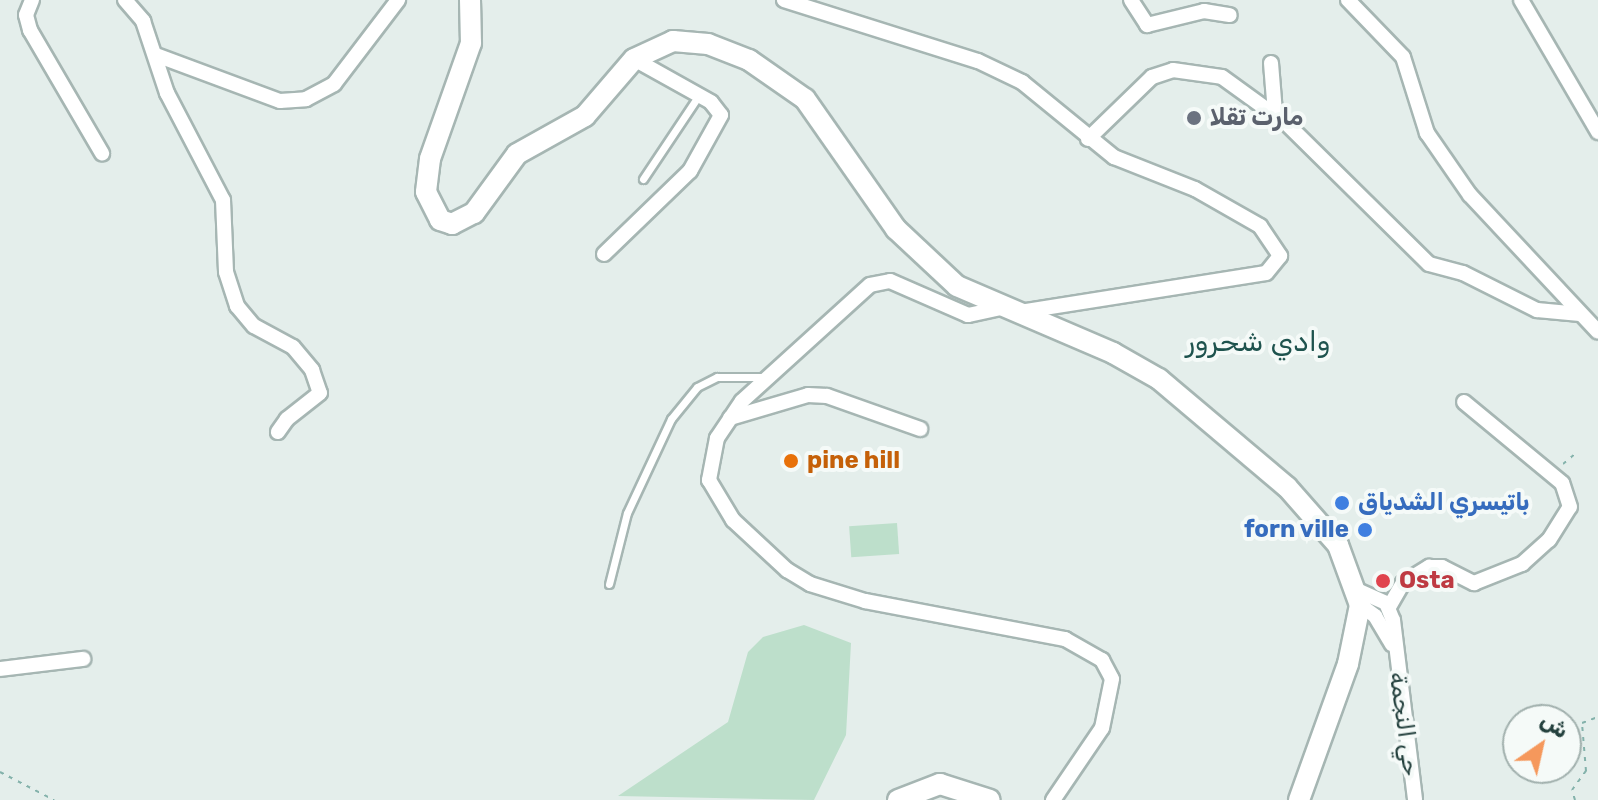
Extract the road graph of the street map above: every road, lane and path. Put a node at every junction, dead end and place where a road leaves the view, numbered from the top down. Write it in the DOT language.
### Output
graph roads {
  1 [pos="32,0"];
  2 [pos="125,0"];
  3 [pos="398,0"];
  4 [pos="470,0"];
  5 [pos="784,0"];
  6 [pos="1131,0"];
  7 [pos="1348,0"];
  8 [pos="1521,0"];
  9 [pos="1230,15"];
  10 [pos="156,55"];
  11 [pos="634,59"];
  12 [pos="1271,63"];
  13 [pos="699,95"];
  14 [pos="1275,113"];
  15 [pos="1598,132"];
  16 [pos="1088,139"];
  17 [pos="102,153"];
  18 [pos="643,179"];
  19 [pos="604,254"];
  20 [pos="1006,311"];
  21 [pos="1580,314"];
  22 [pos="1598,332"];
  23 [pos="768,377"];
  24 [pos="1464,402"];
  25 [pos="729,418"];
  26 [pos="920,429"];
  27 [pos="278,432"];
  28 [pos="1576,453"];
  29 [pos="1550,476"];
  30 [pos="609,584"];
  31 [pos="1359,598"];
  32 [pos="1389,607"];
  33 [pos="1394,648"];
  34 [pos="83,659"];
  35 [pos="0,669"];
  36 [pos="1598,717"];
  37 [pos="0,772"];
  38 [pos="54,800"];
  39 [pos="898,800"];
  40 [pos="990,800"];
  41 [pos="1053,800"];
  42 [pos="1299,800"];
  43 [pos="1415,800"];
  44 [pos="1575,800"];
  1 -- 17 [label="street"];
  2 -- 10 [label="street"];
  3 -- 10 [label="street"];
  4 -- 11 [label="main road"];
  5 -- 16 [label="street"];
  6 -- 9 [label="street"];
  7 -- 21 [label="street"];
  8 -- 15 [label="street"];
  10 -- 27 [label="street"];
  11 -- 13 [label="street"];
  11 -- 20 [label="main road"];
  12 -- 14 [label="street"];
  13 -- 18 [label="lane"];
  13 -- 19 [label="street"];
  14 -- 16 [label="street"];
  14 -- 21 [label="street"];
  16 -- 20 [label="street"];
  20 -- 23 [label="street"];
  20 -- 31 [label="main road"];
  21 -- 22 [label="street"];
  23 -- 25 [label="street"];
  23 -- 30 [label="lane"];
  24 -- 29 [label="street"];
  25 -- 26 [label="street"];
  25 -- 41 [label="street"];
  28 -- 29 [label="path"];
  29 -- 32 [label="street"];
  31 -- 32 [label="street"];
  31 -- 33 [label="street"];
  31 -- 42 [label="main road"];
  32 -- 33 [label="street, حي النجمة"];
  33 -- 43 [label="street, حي النجمة"];
  34 -- 35 [label="street"];
  36 -- 44 [label="path"];
  37 -- 38 [label="path"];
  39 -- 40 [label="main road"];
}
